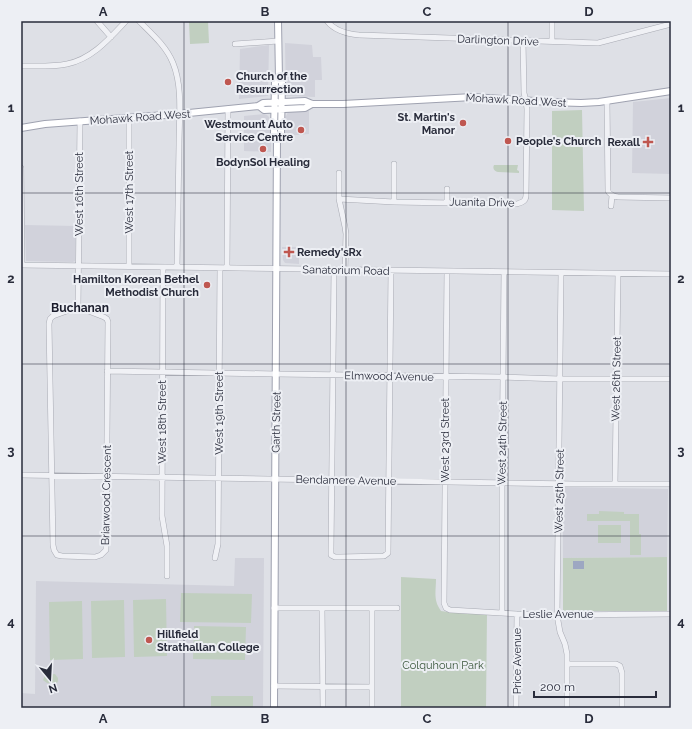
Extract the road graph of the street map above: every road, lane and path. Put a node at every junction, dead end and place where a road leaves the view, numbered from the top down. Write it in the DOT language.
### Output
graph roads {
  1 [pos="97,21"];
  2 [pos="126,21"];
  3 [pos="139,21"];
  4 [pos="278,21"];
  5 [pos="327,21"];
  6 [pos="552,21"];
  7 [pos="671,25"];
  8 [pos="111,37"];
  9 [pos="278,41"];
  10 [pos="523,41"];
  11 [pos="552,41"];
  12 [pos="235,44"];
  13 [pos="21,66"];
  14 [pos="671,92"];
  15 [pos="526,101"];
  16 [pos="607,101"];
  17 [pos="278,102"];
  18 [pos="312,104"];
  19 [pos="259,106"];
  20 [pos="228,109"];
  21 [pos="278,109"];
  22 [pos="179,114"];
  23 [pos="129,118"];
  24 [pos="80,121"];
  25 [pos="21,128"];
  26 [pos="394,164"];
  27 [pos="21,168"];
  28 [pos="339,173"];
  29 [pos="447,189"];
  30 [pos="612,196"];
  31 [pos="671,198"];
  32 [pos="339,199"];
  33 [pos="394,202"];
  34 [pos="447,202"];
  35 [pos="611,206"];
  36 [pos="21,209"];
  37 [pos="22,265"];
  38 [pos="79,266"];
  39 [pos="129,266"];
  40 [pos="162,267"];
  41 [pos="177,267"];
  42 [pos="220,268"];
  43 [pos="227,268"];
  44 [pos="277,269"];
  45 [pos="334,270"];
  46 [pos="345,270"];
  47 [pos="391,270"];
  48 [pos="447,271"];
  49 [pos="504,272"];
  50 [pos="561,273"];
  51 [pos="618,274"];
  52 [pos="671,274"];
  53 [pos="78,307"];
  54 [pos="107,371"];
  55 [pos="162,372"];
  56 [pos="219,373"];
  57 [pos="276,374"];
  58 [pos="332,375"];
  59 [pos="389,376"];
  60 [pos="446,376"];
  61 [pos="503,377"];
  62 [pos="560,378"];
  63 [pos="616,379"];
  64 [pos="671,379"];
  65 [pos="21,475"];
  66 [pos="52,476"];
  67 [pos="107,477"];
  68 [pos="162,477"];
  69 [pos="218,478"];
  70 [pos="275,479"];
  71 [pos="332,480"];
  72 [pos="389,480"];
  73 [pos="445,481"];
  74 [pos="502,482"];
  75 [pos="559,483"];
  76 [pos="615,484"];
  77 [pos="671,484"];
  78 [pos="215,558"];
  79 [pos="167,576"];
  80 [pos="274,608"];
  81 [pos="322,608"];
  82 [pos="372,608"];
  83 [pos="397,608"];
  84 [pos="446,608"];
  85 [pos="502,613"];
  86 [pos="517,614"];
  87 [pos="671,614"];
  88 [pos="558,615"];
  89 [pos="567,664"];
  90 [pos="274,686"];
  91 [pos="323,687"];
  92 [pos="372,687"];
  93 [pos="274,708"];
  94 [pos="322,708"];
  95 [pos="372,708"];
  96 [pos="516,708"];
  97 [pos="567,708"];
  98 [pos="622,708"];
  1 -- 8 [label="street"];
  2 -- 8 [label="street"];
  3 -- 22 [label="street"];
  4 -- 9 [label="main road, Garth Street"];
  5 -- 10 [label="street, Darlington Drive"];
  6 -- 11 [label="street"];
  7 -- 11 [label="street, Darlington Drive"];
  8 -- 13 [label="street"];
  9 -- 12 [label="street"];
  9 -- 17 [label="main road, Garth Street"];
  10 -- 11 [label="street, Darlington Drive"];
  10 -- 15 [label="street"];
  14 -- 16 [label="main road, Mohawk Road West"];
  15 -- 16 [label="main road, Mohawk Road West"];
  15 -- 18 [label="main road, Mohawk Road West"];
  15 -- 34 [label="street, Juanita Drive"];
  16 -- 30 [label="street"];
  17 -- 18 [label="main road, Mohawk Road West"];
  17 -- 19 [label="main road, Mohawk Road West"];
  17 -- 21 [label="main road, Garth Street"];
  18 -- 21 [label="main road, Mohawk Road West"];
  19 -- 20 [label="main road, Mohawk Road West"];
  19 -- 21 [label="main road, Mohawk Road West"];
  20 -- 22 [label="main road, Mohawk Road West"];
  20 -- 43 [label="street"];
  21 -- 44 [label="main road, Garth Street"];
  22 -- 23 [label="main road, Mohawk Road West"];
  22 -- 41 [label="street"];
  23 -- 24 [label="main road, Mohawk Road West"];
  23 -- 39 [label="street, West 17th Street"];
  24 -- 25 [label="main road, Mohawk Road West"];
  24 -- 38 [label="street, West 16th Street"];
  26 -- 33 [label="street"];
  27 -- 36 [label="street"];
  28 -- 32 [label="street"];
  29 -- 34 [label="street"];
  30 -- 31 [label="street"];
  30 -- 35 [label="street"];
  32 -- 33 [label="street, Juanita Drive"];
  32 -- 46 [label="street"];
  33 -- 34 [label="street, Juanita Drive"];
  36 -- 37 [label="street"];
  37 -- 38 [label="street, Sanatorium Road"];
  38 -- 39 [label="street, Sanatorium Road"];
  38 -- 53 [label="street"];
  39 -- 40 [label="street, Sanatorium Road"];
  40 -- 41 [label="street, Sanatorium Road"];
  40 -- 55 [label="street, West 18th Street"];
  41 -- 42 [label="street, Sanatorium Road"];
  42 -- 43 [label="street, Sanatorium Road"];
  42 -- 56 [label="street, West 19th Street"];
  43 -- 44 [label="street, Sanatorium Road"];
  44 -- 45 [label="street, Sanatorium Road"];
  44 -- 57 [label="main road, Garth Street"];
  45 -- 46 [label="street, Sanatorium Road"];
  45 -- 58 [label="street"];
  46 -- 47 [label="street, Sanatorium Road"];
  47 -- 48 [label="street, Sanatorium Road"];
  47 -- 59 [label="street"];
  48 -- 49 [label="street, Sanatorium Road"];
  48 -- 60 [label="street, West 23rd Street"];
  49 -- 50 [label="street, Sanatorium Road"];
  49 -- 61 [label="street, West 24th Street"];
  50 -- 51 [label="street, Sanatorium Road"];
  50 -- 62 [label="street, West 25th Street"];
  51 -- 52 [label="street, Sanatorium Road"];
  51 -- 63 [label="street, West 26th Street"];
  53 -- 54 [label="street, Briarwood Crescent"];
  53 -- 66 [label="street, Briarwood Crescent"];
  54 -- 55 [label="street, Elmwood Avenue"];
  54 -- 67 [label="street, Briarwood Crescent"];
  55 -- 56 [label="street, Elmwood Avenue"];
  55 -- 68 [label="street, West 18th Street"];
  56 -- 57 [label="street, Elmwood Avenue"];
  56 -- 69 [label="street, West 19th Street"];
  57 -- 58 [label="street, Elmwood Avenue"];
  57 -- 70 [label="main road, Garth Street"];
  58 -- 59 [label="street, Elmwood Avenue"];
  58 -- 71 [label="street"];
  59 -- 60 [label="street, Elmwood Avenue"];
  59 -- 72 [label="street"];
  60 -- 61 [label="street, Elmwood Avenue"];
  60 -- 73 [label="street, West 23rd Street"];
  61 -- 62 [label="street, Elmwood Avenue"];
  61 -- 74 [label="street, West 24th Street"];
  62 -- 63 [label="street, Elmwood Avenue"];
  62 -- 75 [label="street, West 25th Street"];
  63 -- 64 [label="street, Elmwood Avenue"];
  63 -- 76 [label="street, West 26th Street"];
  65 -- 66 [label="street, Bendamere Avenue"];
  66 -- 67 [label="street, Bendamere Avenue"];
  66 -- 67 [label="street, Briarwood Crescent"];
  67 -- 68 [label="street, Bendamere Avenue"];
  68 -- 69 [label="street, Bendamere Avenue"];
  68 -- 79 [label="street, West 18th Street"];
  69 -- 70 [label="street, Bendamere Avenue"];
  69 -- 78 [label="street, West 19th Street"];
  70 -- 71 [label="street, Bendamere Avenue"];
  70 -- 80 [label="main road, Garth Street"];
  71 -- 72 [label="street, Bendamere Avenue"];
  71 -- 72 [label="street"];
  72 -- 73 [label="street, Bendamere Avenue"];
  73 -- 74 [label="street, Bendamere Avenue"];
  73 -- 84 [label="street, West 23rd Street"];
  74 -- 75 [label="street, Bendamere Avenue"];
  74 -- 85 [label="street, West 24th Street"];
  75 -- 76 [label="street, Bendamere Avenue"];
  75 -- 88 [label="street, West 25th Street"];
  76 -- 77 [label="street, Bendamere Avenue"];
  80 -- 81 [label="street"];
  80 -- 90 [label="main road, Garth Street"];
  81 -- 82 [label="street"];
  81 -- 91 [label="street"];
  82 -- 83 [label="street"];
  82 -- 92 [label="street"];
  84 -- 85 [label="street, Leslie Avenue"];
  85 -- 86 [label="street, Leslie Avenue"];
  86 -- 88 [label="street, Leslie Avenue"];
  86 -- 96 [label="street, Price Avenue"];
  87 -- 88 [label="street, Leslie Avenue"];
  88 -- 89 [label="street, West 25th Street"];
  89 -- 97 [label="street, West 25th Street"];
  89 -- 98 [label="street"];
  90 -- 91 [label="street"];
  90 -- 93 [label="main road, Garth Street"];
  91 -- 92 [label="street"];
  91 -- 94 [label="street"];
  92 -- 95 [label="street"];
}
